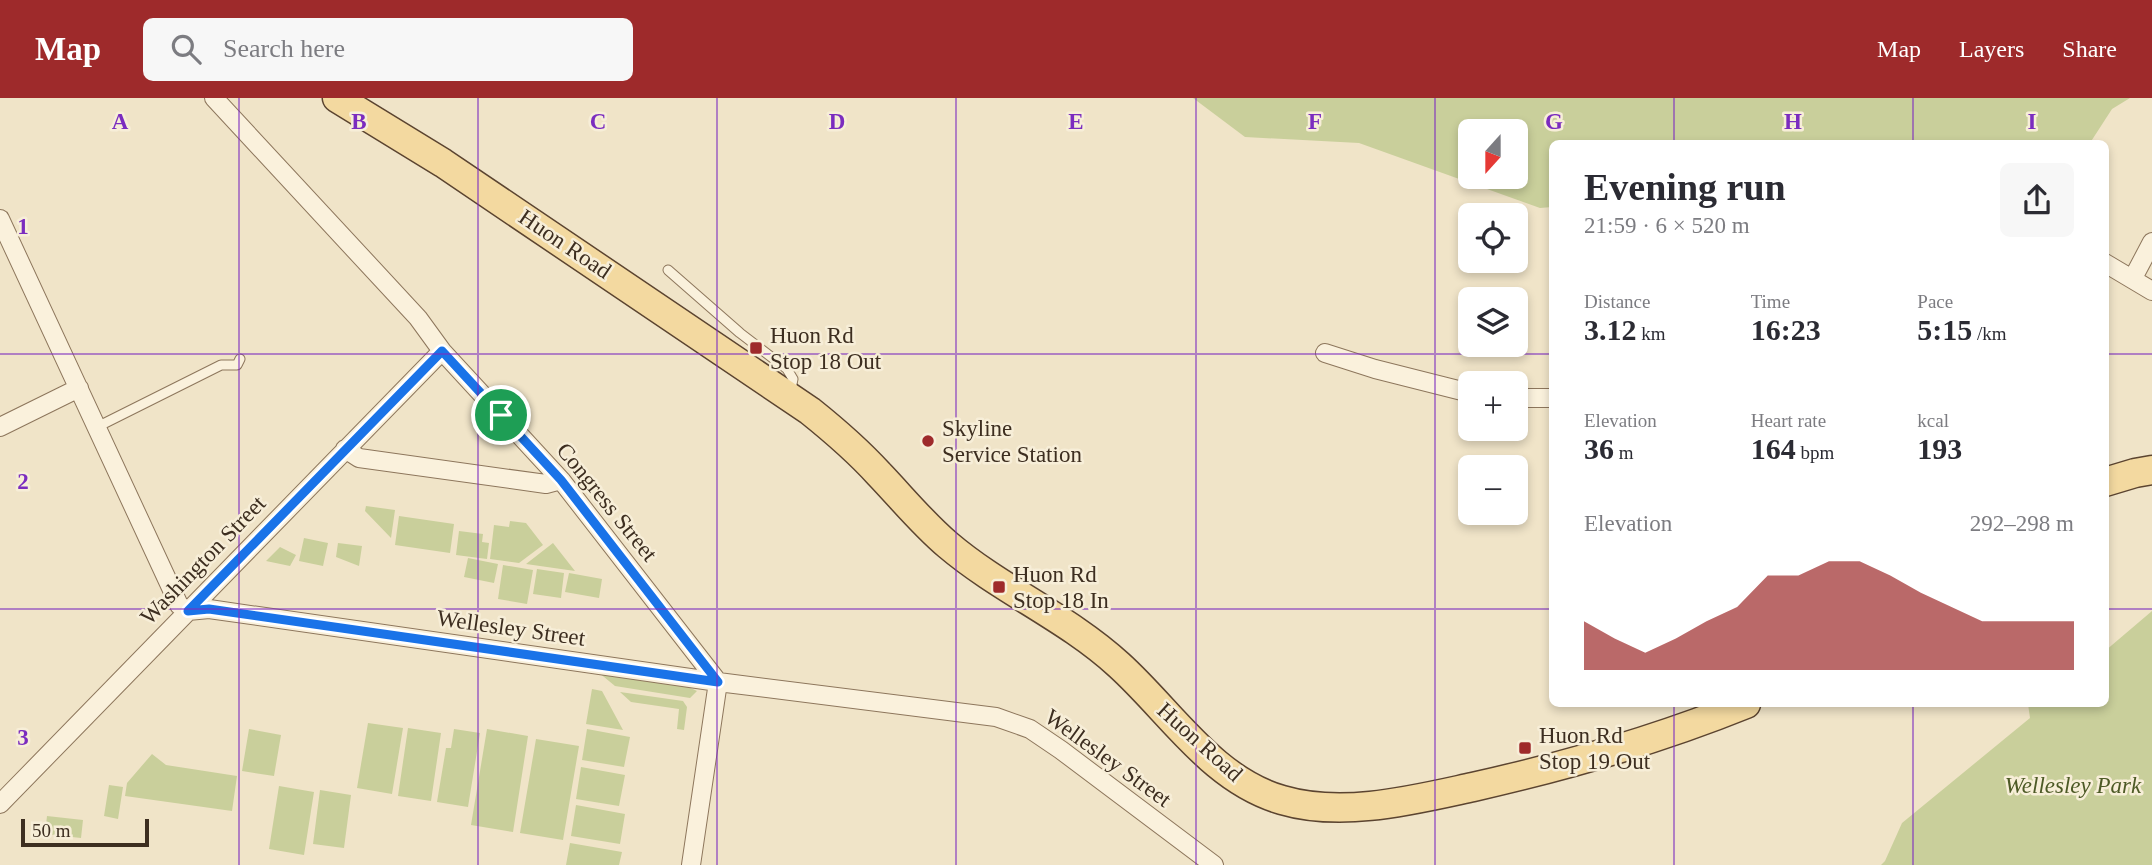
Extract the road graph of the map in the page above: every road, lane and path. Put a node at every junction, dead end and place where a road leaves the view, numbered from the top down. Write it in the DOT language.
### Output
graph roads {
  1 [pos="214,98"];
  2 [pos="337,98"];
  3 [pos="0,219"];
  4 [pos="2152,242"];
  5 [pos="2109,265"];
  6 [pos="668,270"];
  7 [pos="2133,278"];
  8 [pos="2152,291"];
  9 [pos="442,351"];
  10 [pos="1325,353"];
  11 [pos="240,359"];
  12 [pos="79,388"];
  13 [pos="1458,390"];
  14 [pos="790,396"];
  15 [pos="1528,398"];
  16 [pos="1549,398"];
  17 [pos="0,427"];
  18 [pos="97,427"];
  19 [pos="345,449"];
  20 [pos="2152,470"];
  21 [pos="561,480"];
  22 [pos="2109,481"];
  23 [pos="188,611"];
  24 [pos="718,682"];
  25 [pos="1738,707"];
  26 [pos="0,804"];
  27 [pos="691,865"];
  28 [pos="1214,865"];
  1 -- 9 [label="street, Congress Street"];
  2 -- 14 [label="main road, Huon Road"];
  3 -- 12 [label="street"];
  4 -- 7 [label="street"];
  5 -- 7 [label="street"];
  6 -- 14 [label="lane"];
  7 -- 8 [label="street"];
  9 -- 19 [label="street, Washington Street"];
  9 -- 21 [label="street, Congress Street"];
  10 -- 13 [label="street"];
  11 -- 18 [label="lane"];
  12 -- 17 [label="street"];
  12 -- 18 [label="street"];
  14 -- 25 [label="main road, Huon Road"];
  15 -- 16 [label="street"];
  18 -- 23 [label="street"];
  19 -- 21 [label="street"];
  19 -- 23 [label="street, Washington Street"];
  20 -- 22 [label="main road"];
  21 -- 24 [label="street, Congress Street"];
  23 -- 24 [label="street, Wellesley Street"];
  23 -- 26 [label="street, Washington Street"];
  24 -- 27 [label="street"];
  24 -- 28 [label="street, Wellesley Street"];
}
